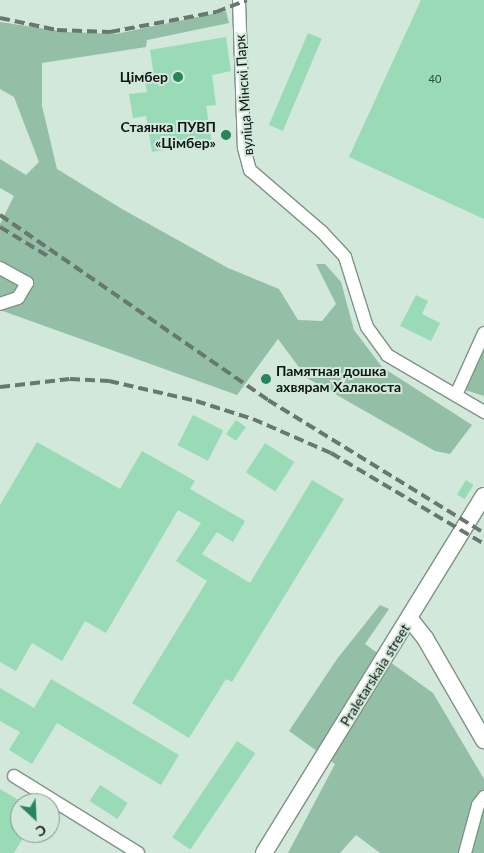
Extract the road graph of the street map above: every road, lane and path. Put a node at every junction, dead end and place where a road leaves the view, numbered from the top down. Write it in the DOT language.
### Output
graph roads {
  1 [pos="239,0"];
  2 [pos="0,268"];
  3 [pos="0,304"];
  4 [pos="484,333"];
  5 [pos="456,395"];
  6 [pos="484,412"];
  7 [pos="484,496"];
  8 [pos="410,619"];
  9 [pos="484,740"];
  10 [pos="14,776"];
  11 [pos="484,797"];
  12 [pos="138,853"];
  13 [pos="264,853"];
  14 [pos="465,853"];
  1 -- 5 [label="street, вуліца Мінскі Парк"];
  2 -- 3 [label="street"];
  4 -- 5 [label="street"];
  5 -- 6 [label="street, вуліца Мінскі Парк"];
  7 -- 8 [label="main road, Praletarskaia street"];
  8 -- 9 [label="main road"];
  8 -- 13 [label="main road, Praletarskaia street"];
  10 -- 12 [label="street"];
  11 -- 14 [label="street"];
}
